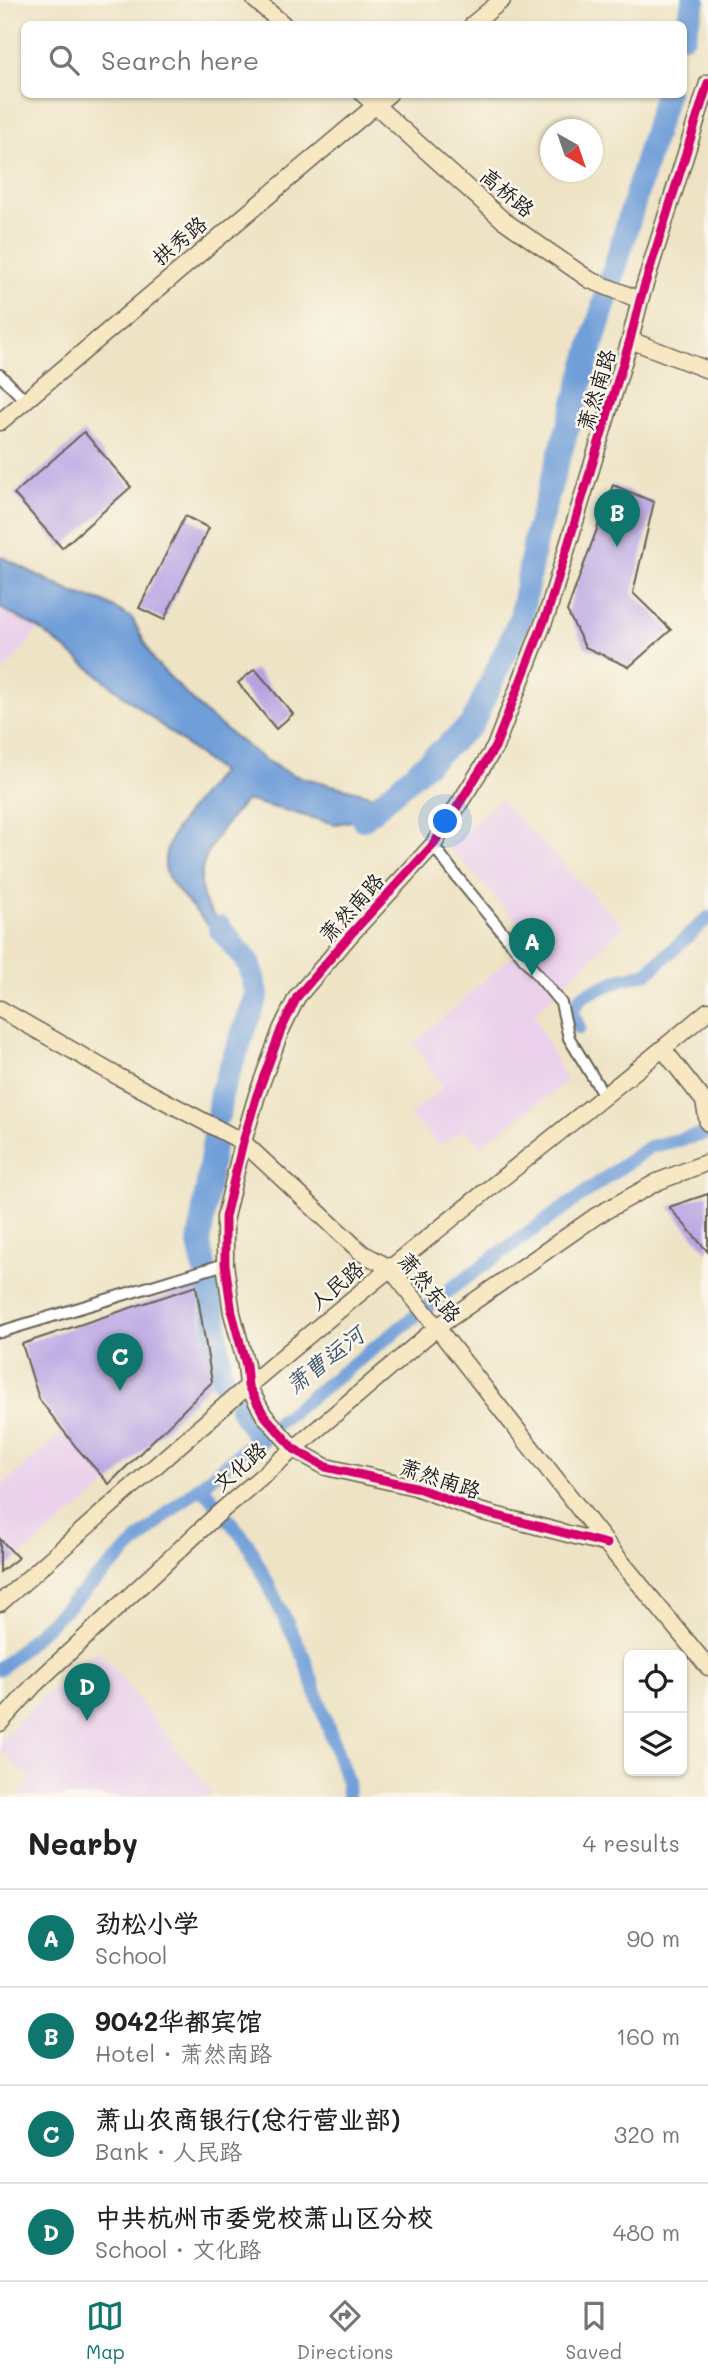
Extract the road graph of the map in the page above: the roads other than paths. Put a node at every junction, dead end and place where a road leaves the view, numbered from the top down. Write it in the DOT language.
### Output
graph roads {
  1 [pos="255,0"];
  2 [pos="502,0"];
  3 [pos="280,21"];
  4 [pos="477,21"];
  5 [pos="708,83"];
  6 [pos="376,98"];
  7 [pos="640,300"];
  8 [pos="630,340"];
  9 [pos="708,370"];
  10 [pos="0,376"];
  11 [pos="25,400"];
  12 [pos="0,422"];
  13 [pos="433,845"];
  14 [pos="0,1009"];
  15 [pos="708,1011"];
  16 [pos="663,1049"];
  17 [pos="605,1097"];
  18 [pos="706,1100"];
  19 [pos="708,1123"];
  20 [pos="243,1142"];
  21 [pos="708,1162"];
  22 [pos="224,1265"];
  23 [pos="390,1268"];
  24 [pos="434,1325"];
  25 [pos="0,1332"];
  26 [pos="248,1386"];
  27 [pos="290,1445"];
  28 [pos="607,1544"];
  29 [pos="0,1603"];
  30 [pos="708,1667"];
  31 [pos="0,1723"];
  1 -- 3 [label="street"];
  2 -- 4 [label="street"];
  5 -- 7 [label="street, 萧然南路"];
  6 -- 7 [label="street, 高桥路"];
  6 -- 11 [label="street, 拱秀路"];
  7 -- 8 [label="street, 萧然南路"];
  8 -- 9 [label="street"];
  8 -- 13 [label="street, 萧然南路"];
  10 -- 11 [label="street"];
  11 -- 12 [label="street, 拱秀路"];
  13 -- 17 [label="street"];
  13 -- 20 [label="street, 萧然南路"];
  14 -- 20 [label="street, 萧然东路"];
  15 -- 16 [label="street, 人民路"];
  16 -- 17 [label="street, 人民路"];
  16 -- 18 [label="street"];
  17 -- 23 [label="street, 人民路"];
  18 -- 19 [label="street"];
  20 -- 22 [label="street, 萧然南路"];
  20 -- 23 [label="street, 萧然东路"];
  21 -- 24 [label="street, 文化路"];
  22 -- 25 [label="street"];
  22 -- 26 [label="street, 萧然南路"];
  23 -- 24 [label="street, 萧然东路"];
  23 -- 26 [label="street, 人民路"];
  24 -- 27 [label="street, 文化路"];
  24 -- 28 [label="street, 萧然东路"];
  26 -- 27 [label="street, 萧然南路"];
  26 -- 29 [label="street, 人民路"];
  27 -- 28 [label="street, 萧然南路"];
  27 -- 31 [label="street, 文化路"];
  28 -- 30 [label="street, 萧然东路"];
}
